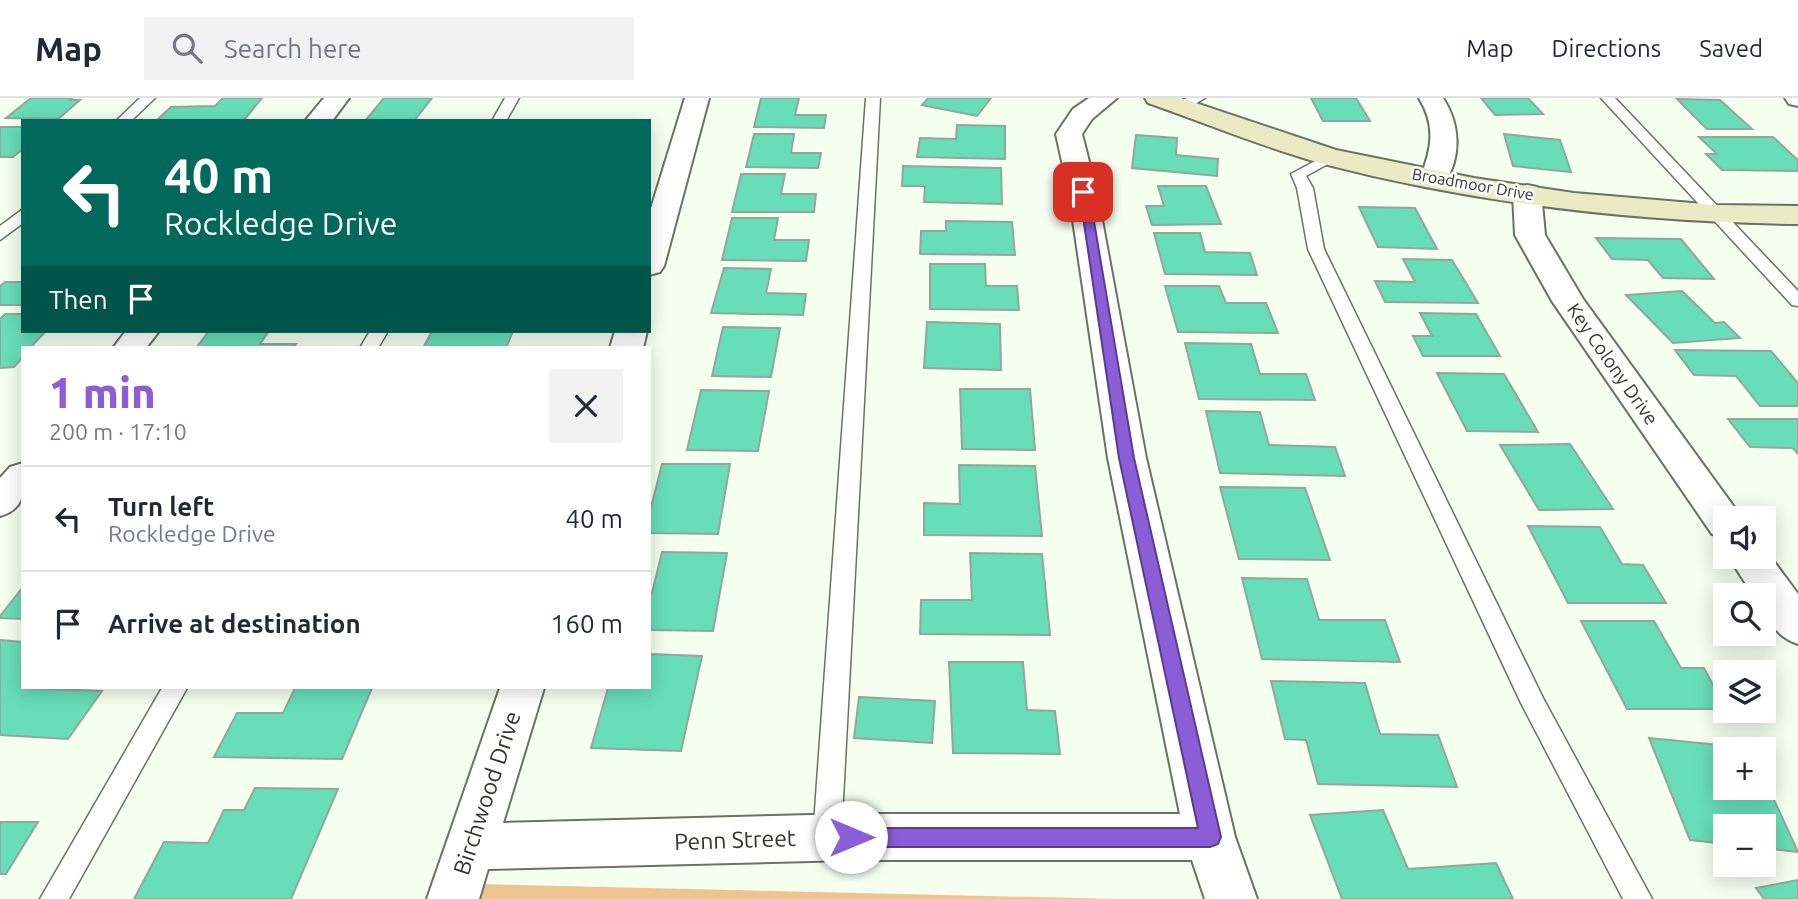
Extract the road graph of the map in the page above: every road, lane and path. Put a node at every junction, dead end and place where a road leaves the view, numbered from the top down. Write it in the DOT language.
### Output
graph roads {
  1 [pos="148,98"];
  2 [pos="337,98"];
  3 [pos="512,98"];
  4 [pos="697,98"];
  5 [pos="873,98"];
  6 [pos="1105,98"];
  7 [pos="1431,98"];
  8 [pos="1608,98"];
  9 [pos="1179,101"];
  10 [pos="125,119"];
  11 [pos="320,119"];
  12 [pos="500,119"];
  13 [pos="1330,157"];
  14 [pos="1434,178"];
  15 [pos="1527,193"];
  16 [pos="1716,214"];
  17 [pos="1798,215"];
  18 [pos="21,216"];
  19 [pos="0,235"];
  20 [pos="651,260"];
  21 [pos="1798,301"];
  22 [pos="21,478"];
  23 [pos="0,503"];
  24 [pos="1713,506"];
  25 [pos="1757,569"];
  26 [pos="1798,628"];
  27 [pos="174,689"];
  28 [pos="522,689"];
  29 [pos="1210,837"];
  30 [pos="827,838"];
  31 [pos="469,847"];
  32 [pos="54,899"];
  33 [pos="453,899"];
  34 [pos="1231,899"];
  35 [pos="1638,899"];
  1 -- 10 [label="lane"];
  2 -- 11 [label="street"];
  3 -- 12 [label="lane"];
  4 -- 20 [label="street"];
  5 -- 30 [label="lane"];
  6 -- 29 [label="street"];
  7 -- 14 [label="street"];
  8 -- 16 [label="lane"];
  9 -- 13 [label="street, Broadmoor Drive"];
  13 -- 14 [label="street, Broadmoor Drive"];
  13 -- 35 [label="lane"];
  14 -- 15 [label="street, Broadmoor Drive"];
  15 -- 16 [label="street, Broadmoor Drive"];
  15 -- 24 [label="street, Key Colony Drive"];
  16 -- 17 [label="street, Broadmoor Drive"];
  16 -- 21 [label="lane"];
  18 -- 19 [label="lane"];
  22 -- 23 [label="street"];
  25 -- 26 [label="street"];
  27 -- 32 [label="lane"];
  28 -- 31 [label="street, Birchwood Drive"];
  29 -- 30 [label="street, Penn Street"];
  29 -- 34 [label="street"];
  30 -- 31 [label="street, Penn Street"];
  31 -- 33 [label="street, Birchwood Drive"];
}
